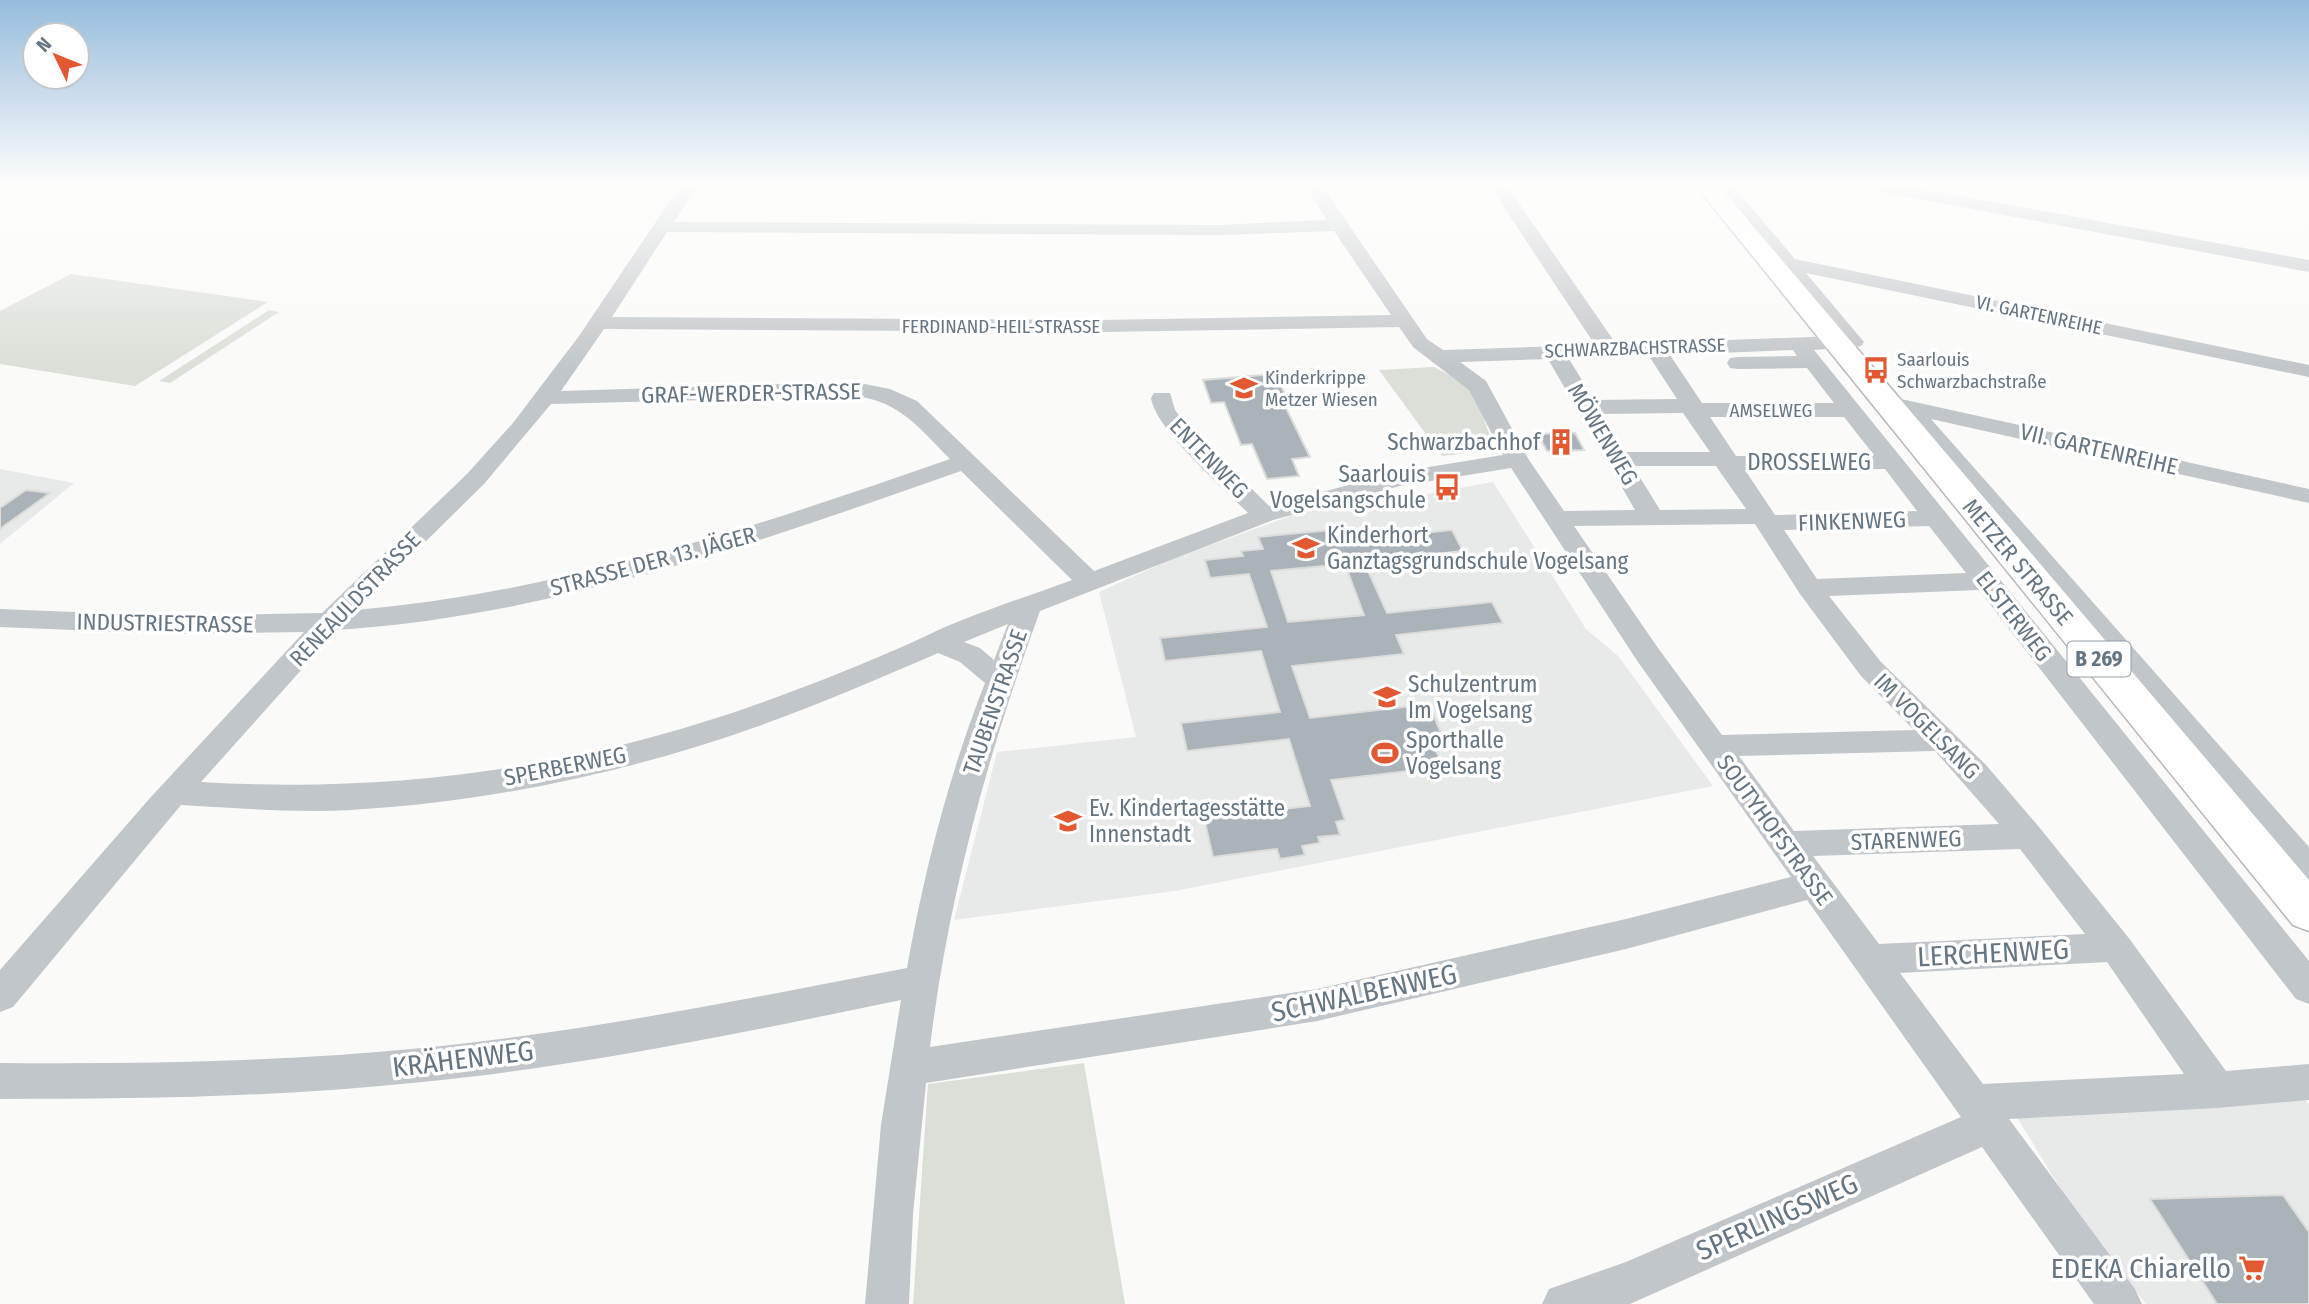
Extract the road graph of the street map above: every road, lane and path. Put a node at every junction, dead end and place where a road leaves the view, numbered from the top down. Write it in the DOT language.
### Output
graph roads {
  1 [pos="648,247"];
  2 [pos="1354,247"];
  3 [pos="1539,247"];
  4 [pos="1764,247"];
  5 [pos="1768,247"];
  6 [pos="2204,247"];
  7 [pos="1780,263"];
  8 [pos="2309,266"];
  9 [pos="1405,321"];
  10 [pos="596,323"];
  11 [pos="1833,342"];
  12 [pos="1609,350"];
  13 [pos="1554,351"];
  14 [pos="1805,352"];
  15 [pos="1660,356"];
  16 [pos="1436,357"];
  17 [pos="2309,371"];
  18 [pos="546,398"];
  19 [pos="1162,398"];
  20 [pos="1898,406"];
  21 [pos="1587,407"];
  22 [pos="1691,408"];
  23 [pos="1850,410"];
  24 [pos="1618,459"];
  25 [pos="1517,460"];
  26 [pos="966,461"];
  27 [pos="1725,461"];
  28 [pos="1892,462"];
  29 [pos="2309,496"];
  30 [pos="1264,514"];
  31 [pos="1651,516"];
  32 [pos="1936,518"];
  33 [pos="1556,519"];
  34 [pos="1765,520"];
  35 [pos="1986,582"];
  36 [pos="1090,583"];
  37 [pos="1808,588"];
  38 [pos="1029,606"];
  39 [pos="0,618"];
  40 [pos="330,621"];
  41 [pos="936,642"];
  42 [pos="999,679"];
  43 [pos="1942,740"];
  44 [pos="1713,746"];
  45 [pos="175,793"];
  46 [pos="2028,836"];
  47 [pos="1784,844"];
  48 [pos="2309,870"];
  49 [pos="1814,885"];
  50 [pos="2309,912"];
  51 [pos="2116,947"];
  52 [pos="1870,960"];
  53 [pos="920,981"];
  54 [pos="2309,988"];
  55 [pos="0,996"];
  56 [pos="908,1068"];
  57 [pos="0,1081"];
  58 [pos="2309,1082"];
  59 [pos="2217,1090"];
  60 [pos="1981,1114"];
  61 [pos="887,1304"];
  62 [pos="1564,1304"];
  63 [pos="2120,1304"];
  1 -- 10 [label="street, RENEAULDSTRASSE"];
  2 -- 9 [label="street, SOUTYHOFSTRASSE"];
  3 -- 12 [label="street"];
  4 -- 7 [label="main road, METZER STRASSE / B 269"];
  5 -- 7 [label="street, METZER STRASSE"];
  6 -- 8 [label="street"];
  7 -- 11 [label="main road, METZER STRASSE / B 269"];
  7 -- 17 [label="street, VI. GARTENREIHE"];
  9 -- 10 [label="street, FERDINAND-HEIL-STRASSE"];
  9 -- 16 [label="street, SOUTYHOFSTRASSE"];
  10 -- 18 [label="street, RENEAULDSTRASSE"];
  11 -- 14 [label="street, SCHWARZBACHSTRASSE"];
  11 -- 20 [label="main road, METZER STRASSE / B 269"];
  12 -- 13 [label="street, SCHWARZBACHSTRASSE"];
  12 -- 15 [label="street, SCHWARZBACHSTRASSE"];
  13 -- 16 [label="street, SCHWARZBACHSTRASSE"];
  13 -- 21 [label="street, MÖWENWEG"];
  14 -- 15 [label="street, SCHWARZBACHSTRASSE"];
  14 -- 23 [label="street, ELSTERWEG"];
  15 -- 22 [label="street, IM VOGELSANG"];
  16 -- 25 [label="street, SOUTYHOFSTRASSE"];
  18 -- 26 [label="street, GRAF-WERDER-STRASSE"];
  18 -- 40 [label="street, RENEAULDSTRASSE"];
  19 -- 30 [label="street, ENTENWEG"];
  20 -- 29 [label="street, VII. GARTENREIHE"];
  20 -- 48 [label="street, METZER STRASSE"];
  20 -- 50 [label="main road, METZER STRASSE / B 269"];
  21 -- 22 [label="street, AMSELWEG"];
  21 -- 24 [label="street, MÖWENWEG"];
  22 -- 23 [label="street, AMSELWEG"];
  22 -- 27 [label="street, IM VOGELSANG"];
  23 -- 28 [label="street, ELSTERWEG"];
  24 -- 27 [label="street, DROSSELWEG"];
  24 -- 31 [label="street, MÖWENWEG"];
  25 -- 30 [label="street, TAUBENSTRASSE"];
  25 -- 33 [label="street, SOUTYHOFSTRASSE"];
  26 -- 36 [label="street, GRAF-WERDER-STRASSE"];
  26 -- 40 [label="street, STRASSE DER 13. JÄGER"];
  27 -- 28 [label="street, DROSSELWEG"];
  27 -- 34 [label="street, IM VOGELSANG"];
  28 -- 32 [label="street, ELSTERWEG"];
  30 -- 36 [label="street, TAUBENSTRASSE"];
  31 -- 33 [label="street, FINKENWEG"];
  31 -- 34 [label="street, FINKENWEG"];
  32 -- 34 [label="street, FINKENWEG"];
  32 -- 35 [label="street, ELSTERWEG"];
  33 -- 44 [label="street, SOUTYHOFSTRASSE"];
  34 -- 37 [label="street, IM VOGELSANG"];
  35 -- 37 [label="street"];
  35 -- 54 [label="street, ELSTERWEG"];
  36 -- 38 [label="street, TAUBENSTRASSE"];
  37 -- 43 [label="street, IM VOGELSANG"];
  38 -- 41 [label="street, SPERBERWEG"];
  38 -- 42 [label="street, TAUBENSTRASSE"];
  39 -- 40 [label="street, INDUSTRIESTRASSE"];
  40 -- 45 [label="street, RENEAULDSTRASSE"];
  41 -- 42 [label="street"];
  41 -- 45 [label="street, SPERBERWEG"];
  42 -- 53 [label="street, TAUBENSTRASSE"];
  43 -- 44 [label="street"];
  43 -- 46 [label="street, IM VOGELSANG"];
  44 -- 47 [label="street, SOUTYHOFSTRASSE"];
  45 -- 55 [label="street, RENEAULDSTRASSE"];
  46 -- 47 [label="street, STARENWEG"];
  46 -- 51 [label="street, IM VOGELSANG"];
  47 -- 49 [label="street, SOUTYHOFSTRASSE"];
  49 -- 52 [label="street, SOUTYHOFSTRASSE"];
  49 -- 56 [label="street, SCHWALBENWEG"];
  51 -- 52 [label="street, LERCHENWEG"];
  51 -- 59 [label="street, IM VOGELSANG"];
  52 -- 60 [label="street, SOUTYHOFSTRASSE"];
  53 -- 56 [label="street, TAUBENSTRASSE"];
  53 -- 57 [label="street, KRÄHENWEG"];
  56 -- 61 [label="street, TAUBENSTRASSE"];
  58 -- 59 [label="street"];
  59 -- 60 [label="street"];
  60 -- 62 [label="street, SPERLINGSWEG"];
  60 -- 63 [label="street, SOUTYHOFSTRASSE"];
}
